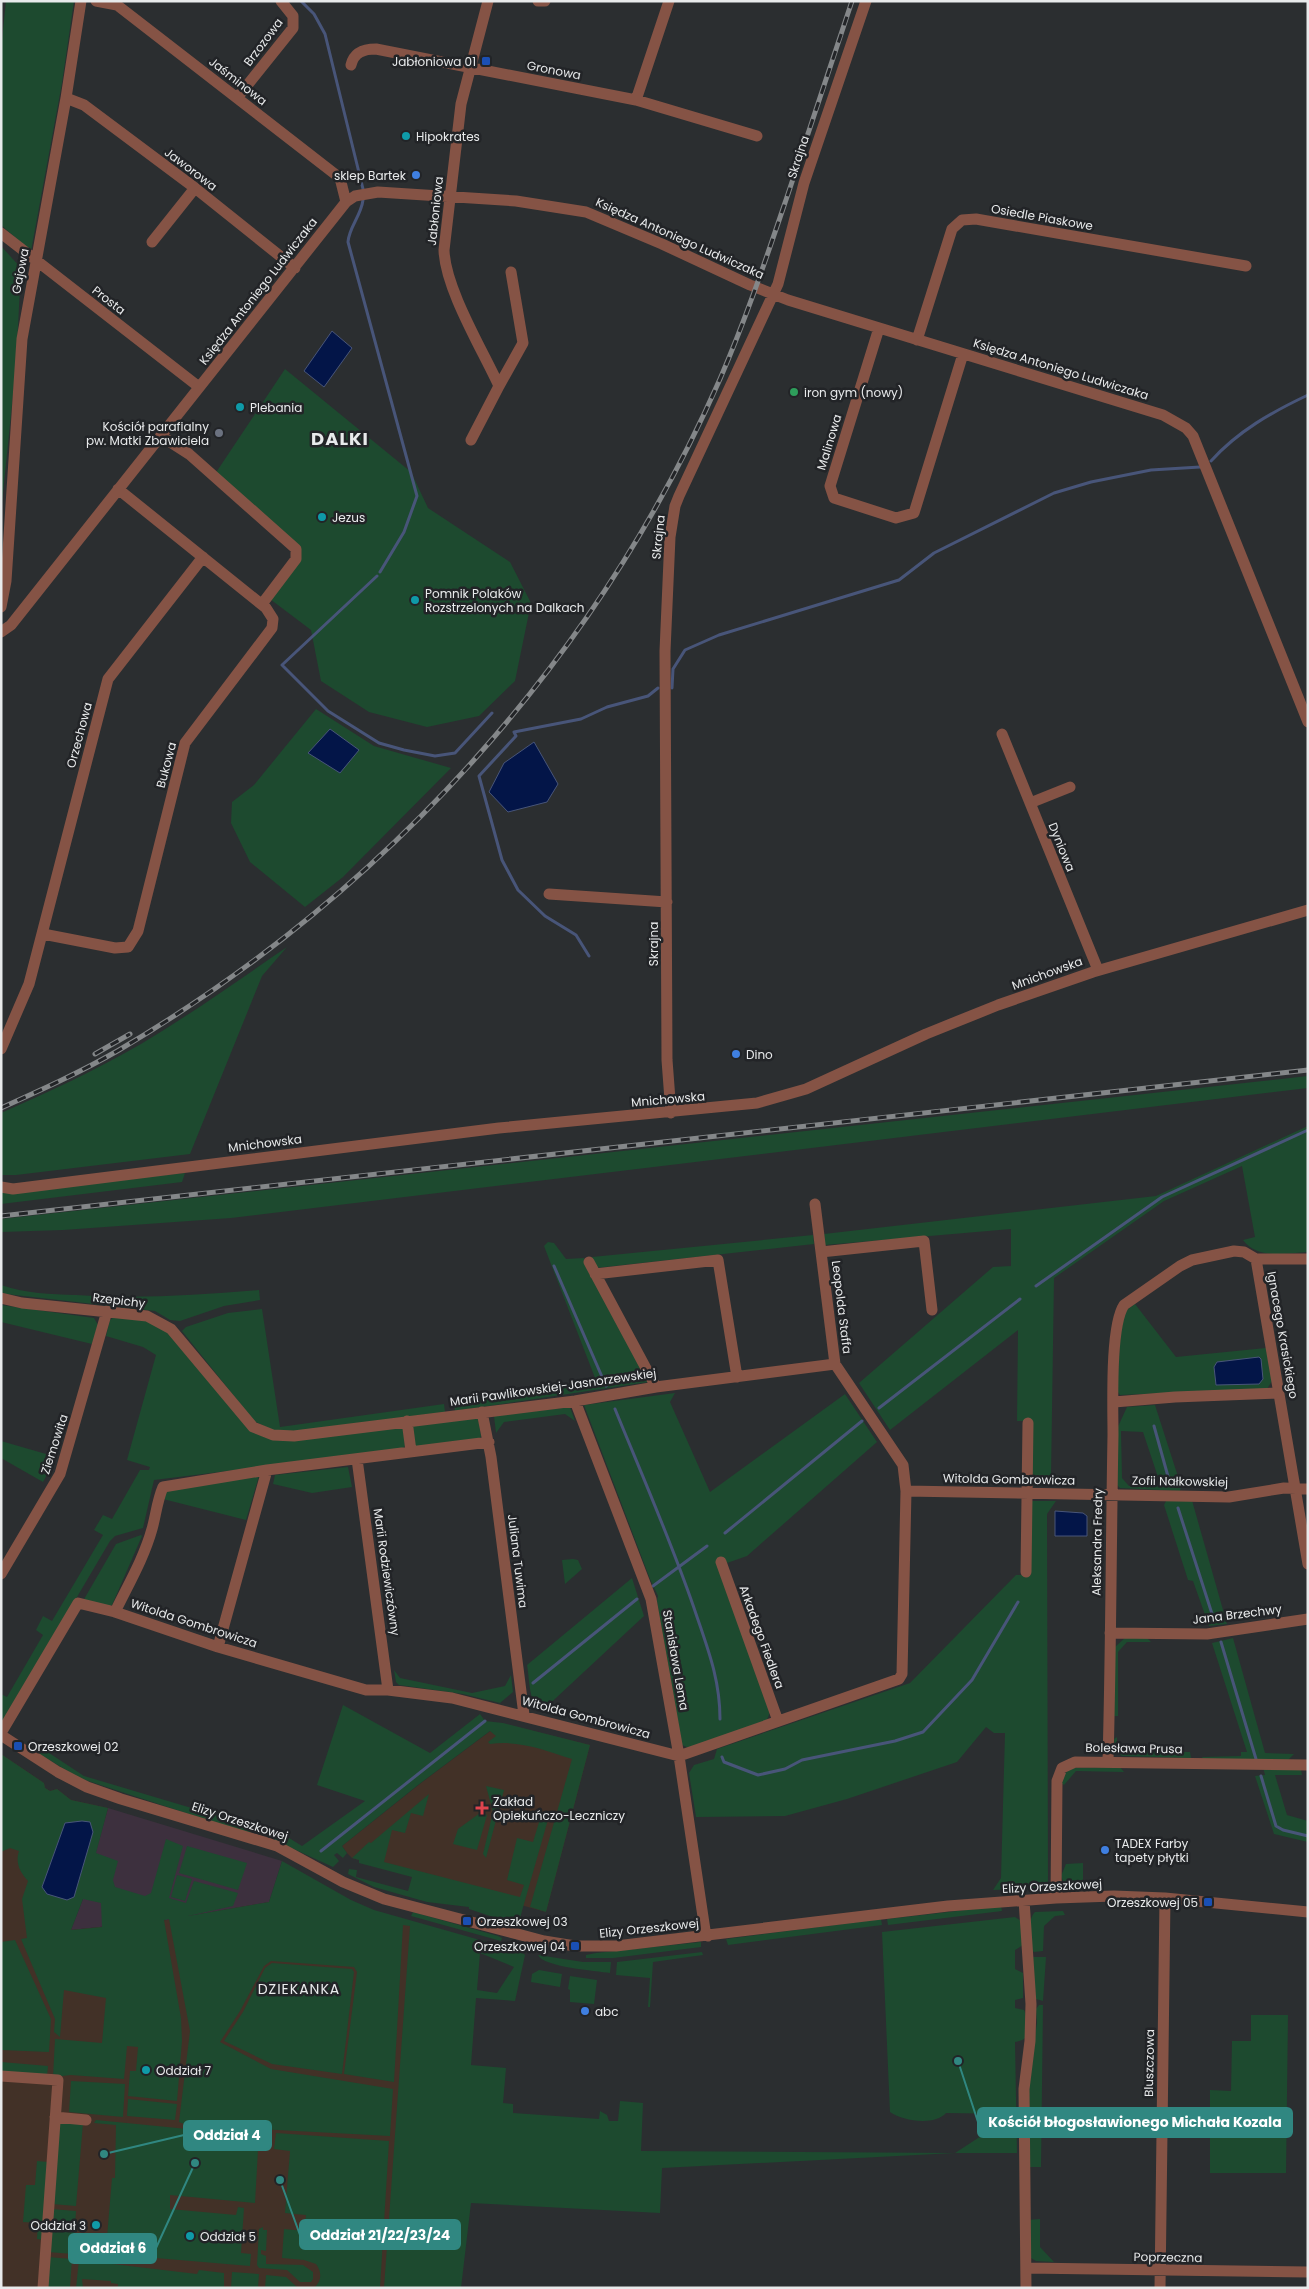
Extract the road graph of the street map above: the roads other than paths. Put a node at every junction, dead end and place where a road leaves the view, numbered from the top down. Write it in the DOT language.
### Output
graph roads {
  1 [pos="81,1"];
  2 [pos="96,1"];
  3 [pos="281,1"];
  4 [pos="488,1"];
  5 [pos="538,1"];
  6 [pos="545,1"];
  7 [pos="669,1"];
  8 [pos="866,1"];
  9 [pos="351,65"];
  10 [pos="470,68"];
  11 [pos="66,98"];
  12 [pos="237,98"];
  13 [pos="636,100"];
  14 [pos="757,136"];
  15 [pos="194,188"];
  16 [pos="449,195"];
  17 [pos="350,199"];
  18 [pos="2,234"];
  19 [pos="152,242"];
  20 [pos="36,262"];
  21 [pos="1246,266"];
  22 [pos="295,268"];
  23 [pos="511,272"];
  24 [pos="774,294"];
  25 [pos="879,328"];
  26 [pos="917,340"];
  27 [pos="963,354"];
  28 [pos="499,386"];
  29 [pos="199,387"];
  30 [pos="161,436"];
  31 [pos="472,440"];
  32 [pos="118,489"];
  33 [pos="203,557"];
  34 [pos="262,604"];
  35 [pos="1,607"];
  36 [pos="1,632"];
  37 [pos="1308,722"];
  38 [pos="1002,734"];
  39 [pos="1070,787"];
  40 [pos="1030,803"];
  41 [pos="549,894"];
  42 [pos="667,902"];
  43 [pos="1308,910"];
  44 [pos="43,934"];
  45 [pos="1098,970"];
  46 [pos="1,1049"];
  47 [pos="671,1112"];
  48 [pos="1,1188"];
  49 [pos="815,1204"];
  50 [pos="822,1252"];
  51 [pos="1256,1259"];
  52 [pos="1308,1259"];
  53 [pos="589,1262"];
  54 [pos="595,1274"];
  55 [pos="1,1298"];
  56 [pos="932,1310"];
  57 [pos="107,1311"];
  58 [pos="835,1364"];
  59 [pos="737,1377"];
  60 [pos="656,1387"];
  61 [pos="1278,1393"];
  62 [pos="575,1401"];
  63 [pos="1114,1402"];
  64 [pos="482,1412"];
  65 [pos="407,1421"];
  66 [pos="1028,1423"];
  67 [pos="274,1435"];
  68 [pos="488,1442"];
  69 [pos="411,1451"];
  70 [pos="358,1459"];
  71 [pos="267,1470"];
  72 [pos="1295,1488"];
  73 [pos="1308,1489"];
  74 [pos="906,1491"];
  75 [pos="1026,1494"];
  76 [pos="1112,1494"];
  77 [pos="721,1562"];
  78 [pos="1308,1564"];
  79 [pos="1026,1572"];
  80 [pos="1,1574"];
  81 [pos="115,1612"];
  82 [pos="1308,1620"];
  83 [pos="1110,1633"];
  84 [pos="218,1647"];
  85 [pos="388,1690"];
  86 [pos="524,1715"];
  87 [pos="778,1721"];
  88 [pos="1,1734"];
  89 [pos="679,1756"];
  90 [pos="1108,1761"];
  91 [pos="1308,1765"];
  92 [pos="1056,1898"];
  93 [pos="1165,1898"];
  94 [pos="1024,1900"];
  95 [pos="1308,1912"];
  96 [pos="708,1936"];
  97 [pos="1,2076"];
  98 [pos="55,2117"];
  99 [pos="86,2120"];
  100 [pos="1027,2268"];
  101 [pos="1160,2271"];
  102 [pos="1308,2272"];
  103 [pos="43,2288"];
  104 [pos="1026,2288"];
  105 [pos="1160,2288"];
  1 -- 11 [label="street, Gajowa"];
  2 -- 12 [label="street, Jaśminowa"];
  3 -- 12 [label="street, Brzozowa"];
  4 -- 10 [label="street, Jabłoniowa"];
  5 -- 6 [label="street"];
  7 -- 13 [label="street"];
  8 -- 24 [label="street, Skrajna"];
  9 -- 10 [label="street, Gronowa"];
  10 -- 13 [label="street, Gronowa"];
  10 -- 16 [label="street, Jabłoniowa"];
  11 -- 15 [label="street, Jaworowa"];
  11 -- 20 [label="street, Gajowa"];
  12 -- 17 [label="street, Jaśminowa"];
  13 -- 14 [label="street, Gronowa"];
  15 -- 19 [label="street"];
  15 -- 22 [label="street, Jaworowa"];
  16 -- 17 [label="street, Księdza Antoniego Ludwiczaka"];
  16 -- 24 [label="street, Księdza Antoniego Ludwiczaka"];
  16 -- 28 [label="street, Jabłoniowa"];
  17 -- 22 [label="street, Księdza Antoniego Ludwiczaka"];
  18 -- 20 [label="street, Prosta"];
  20 -- 29 [label="street, Prosta"];
  20 -- 35 [label="street, Gajowa"];
  21 -- 26 [label="street, Osiedle Piaskowe"];
  22 -- 29 [label="street, Księdza Antoniego Ludwiczaka"];
  23 -- 28 [label="street"];
  24 -- 25 [label="street, Księdza Antoniego Ludwiczaka"];
  24 -- 42 [label="street, Skrajna"];
  25 -- 26 [label="street, Księdza Antoniego Ludwiczaka"];
  25 -- 27 [label="street, Malinowa"];
  26 -- 27 [label="street, Księdza Antoniego Ludwiczaka"];
  27 -- 37 [label="street, Księdza Antoniego Ludwiczaka"];
  28 -- 31 [label="street"];
  29 -- 30 [label="street, Księdza Antoniego Ludwiczaka"];
  30 -- 32 [label="street, Księdza Antoniego Ludwiczaka"];
  30 -- 34 [label="street"];
  32 -- 33 [label="street"];
  32 -- 36 [label="street, Księdza Antoniego Ludwiczaka"];
  33 -- 34 [label="street, Bukowa"];
  33 -- 44 [label="street, Orzechowa"];
  34 -- 44 [label="street, Bukowa"];
  38 -- 40 [label="street, Dyniowa"];
  39 -- 40 [label="street"];
  40 -- 45 [label="street, Dyniowa"];
  41 -- 42 [label="street"];
  42 -- 47 [label="street, Skrajna"];
  43 -- 45 [label="street, Mnichowska"];
  44 -- 46 [label="street, Orzechowa"];
  45 -- 47 [label="street, Mnichowska"];
  47 -- 48 [label="street, Mnichowska"];
  49 -- 50 [label="street, Leopolda Staffa"];
  50 -- 56 [label="street, Leopolda Staffa"];
  50 -- 58 [label="street, Leopolda Staffa"];
  51 -- 52 [label="street"];
  51 -- 61 [label="street, Ignacego Krasickiego"];
  51 -- 63 [label="street, Aleksandra Fredry"];
  53 -- 54 [label="street"];
  54 -- 59 [label="street"];
  54 -- 60 [label="street"];
  55 -- 57 [label="street, Rzepichy"];
  57 -- 67 [label="street, Rzepichy"];
  57 -- 80 [label="street, Ziemowita"];
  58 -- 59 [label="street, Marii Pawlikowskiej-Jasnorzewskiej"];
  58 -- 74 [label="street"];
  59 -- 60 [label="street, Marii Pawlikowskiej-Jasnorzewskiej"];
  60 -- 62 [label="street, Marii Pawlikowskiej-Jasnorzewskiej"];
  61 -- 63 [label="street"];
  61 -- 72 [label="street, Ignacego Krasickiego"];
  62 -- 64 [label="street, Marii Pawlikowskiej-Jasnorzewskiej"];
  62 -- 89 [label="street, Stanisława Lema"];
  63 -- 76 [label="street, Aleksandra Fredry"];
  64 -- 65 [label="street, Marii Pawlikowskiej-Jasnorzewskiej"];
  64 -- 68 [label="street, Juliana Tuwima"];
  65 -- 67 [label="street, Marii Pawlikowskiej-Jasnorzewskiej"];
  65 -- 69 [label="street"];
  66 -- 75 [label="street"];
  68 -- 69 [label="street"];
  68 -- 86 [label="street, Juliana Tuwima"];
  69 -- 70 [label="street"];
  70 -- 71 [label="street"];
  70 -- 85 [label="street, Marii Rodziewiczówny"];
  71 -- 81 [label="street"];
  71 -- 84 [label="street"];
  72 -- 73 [label="street, Zofii Nałkowskiej"];
  72 -- 76 [label="street, Zofii Nałkowskiej"];
  72 -- 78 [label="street, Ignacego Krasickiego"];
  74 -- 75 [label="street, Witolda Gombrowicza"];
  74 -- 87 [label="street"];
  75 -- 76 [label="street, Witolda Gombrowicza"];
  75 -- 79 [label="street"];
  76 -- 83 [label="street, Aleksandra Fredry"];
  77 -- 87 [label="street, Arkadego Fiedlera"];
  81 -- 84 [label="street, Witolda Gombrowicza"];
  81 -- 88 [label="street, Witolda Gombrowicza"];
  82 -- 83 [label="street, Jana Brzechwy"];
  83 -- 90 [label="street, Aleksandra Fredry"];
  84 -- 85 [label="street, Witolda Gombrowicza"];
  85 -- 86 [label="street, Witolda Gombrowicza"];
  86 -- 89 [label="street, Witolda Gombrowicza"];
  87 -- 89 [label="street"];
  88 -- 96 [label="street, Elizy Orzeszkowej"];
  89 -- 96 [label="street, Stanisława Lema"];
  90 -- 91 [label="street, Bolesława Prusa"];
  90 -- 92 [label="street, Bolesława Prusa"];
  92 -- 93 [label="street, Elizy Orzeszkowej"];
  92 -- 94 [label="street, Elizy Orzeszkowej"];
  93 -- 95 [label="street, Elizy Orzeszkowej"];
  93 -- 101 [label="street, Bluszczowa"];
  94 -- 96 [label="street, Elizy Orzeszkowej"];
  94 -- 100 [label="street"];
  97 -- 98 [label="street"];
  98 -- 99 [label="street"];
  98 -- 103 [label="street"];
  100 -- 101 [label="street, Poprzeczna"];
  100 -- 104 [label="street"];
  101 -- 102 [label="street, Poprzeczna"];
  101 -- 105 [label="street, Bluszczowa"];
}
